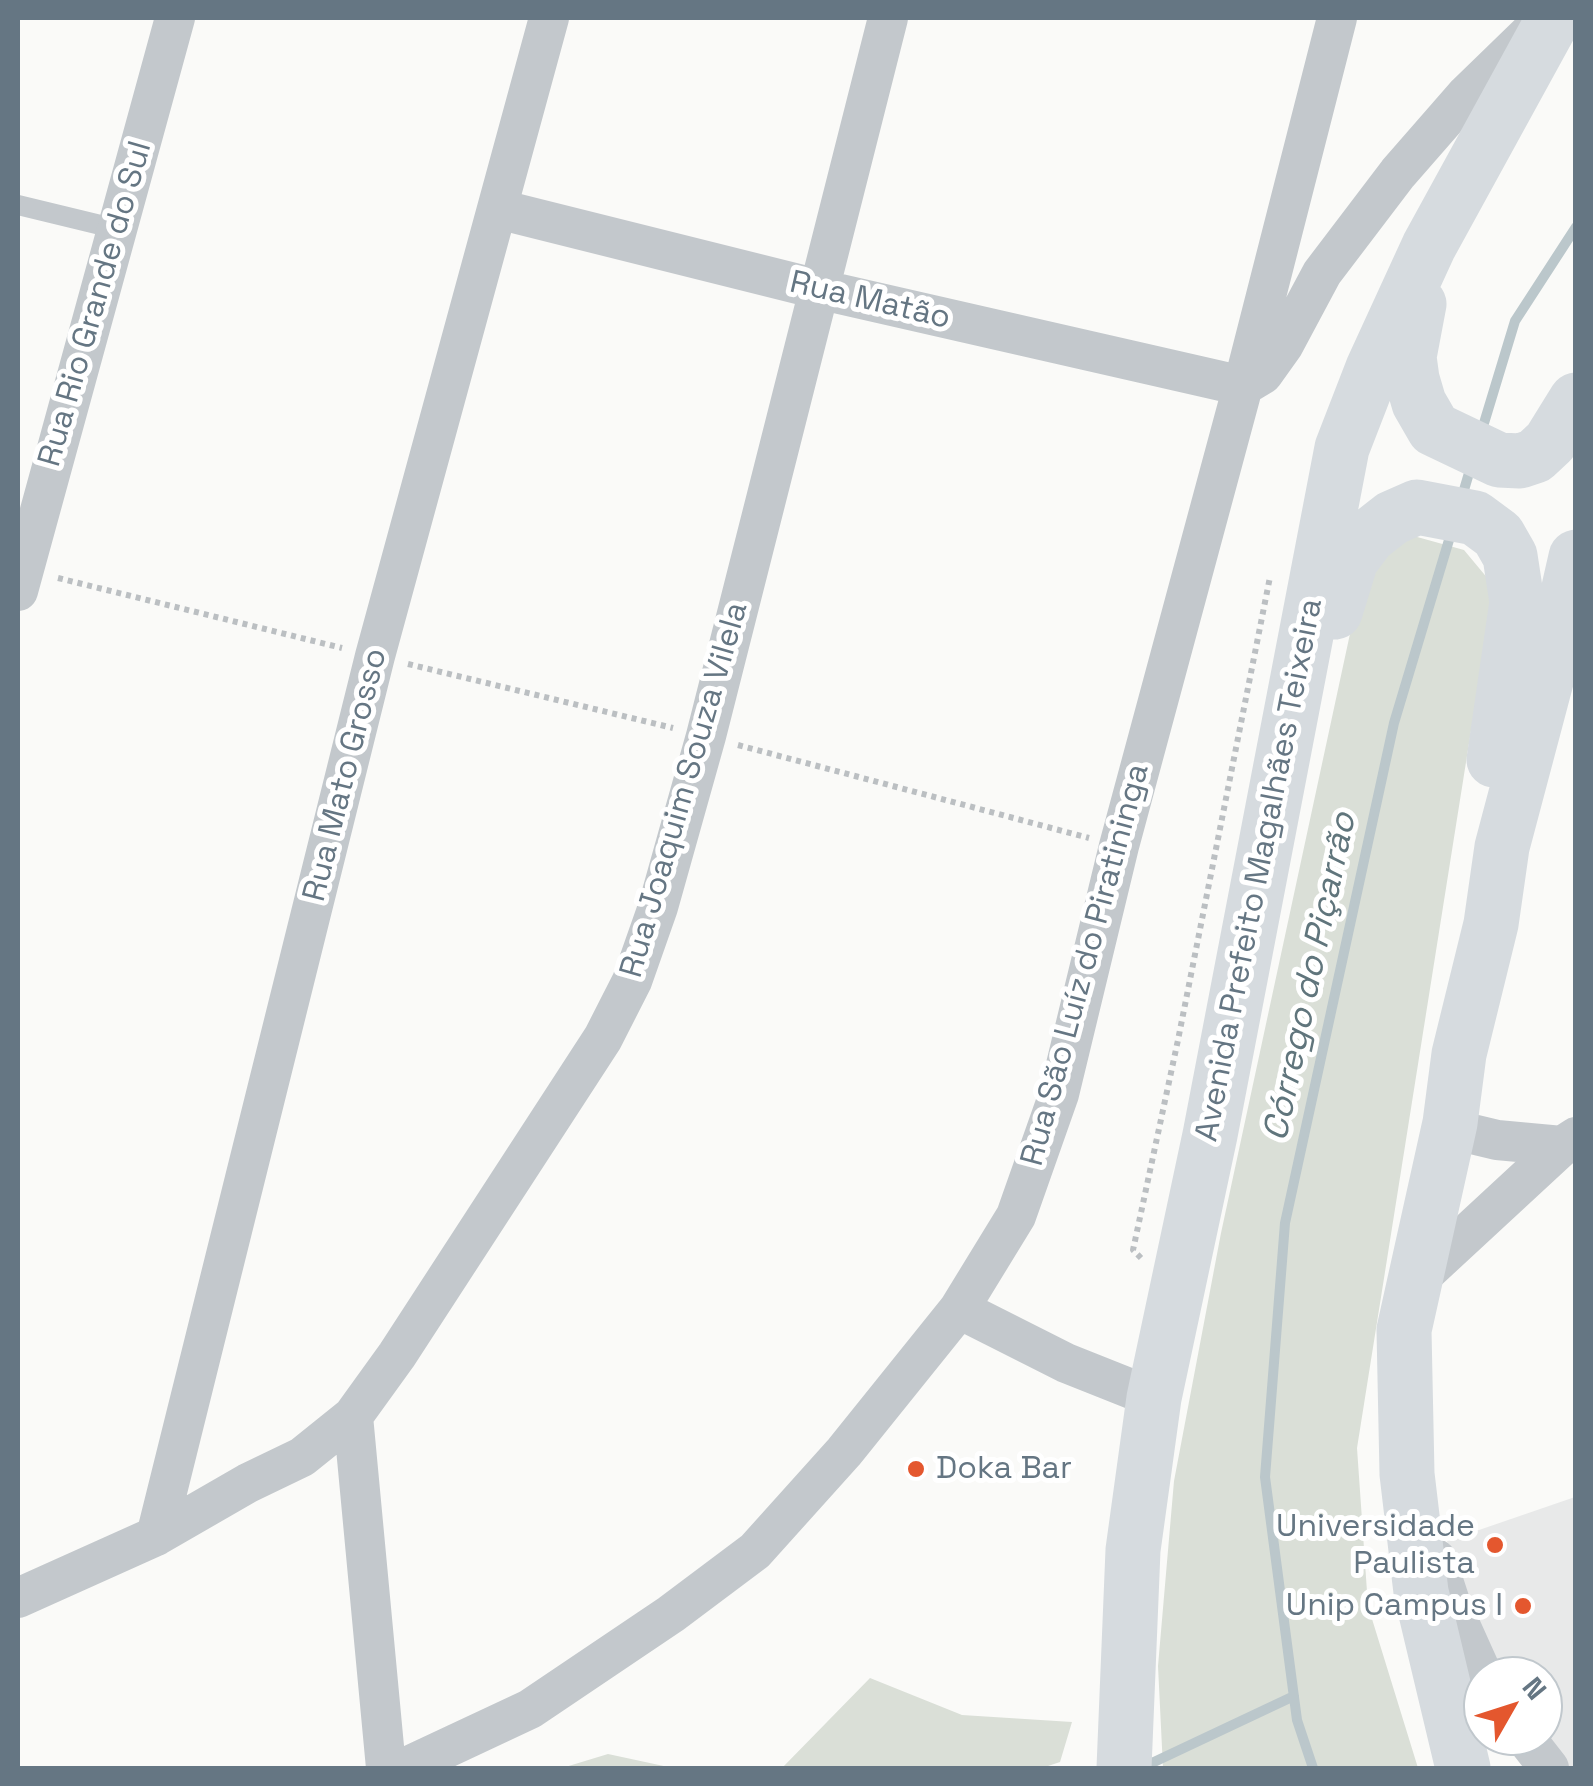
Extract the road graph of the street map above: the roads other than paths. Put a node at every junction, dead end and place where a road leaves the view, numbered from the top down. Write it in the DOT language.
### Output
graph roads {
  1 [pos="176,18"];
  2 [pos="549,18"];
  3 [pos="888,18"];
  4 [pos="1337,18"];
  5 [pos="1546,18"];
  6 [pos="1554,18"];
  7 [pos="18,205"];
  8 [pos="498,210"];
  9 [pos="117,229"];
  10 [pos="1429,246"];
  11 [pos="818,289"];
  12 [pos="1243,386"];
  13 [pos="1576,400"];
  14 [pos="22,557"];
  15 [pos="1576,558"];
  16 [pos="1567,639"];
  17 [pos="1274,794"];
  18 [pos="1474,1000"];
  19 [pos="1450,1123"];
  20 [pos="1569,1142"];
  21 [pos="1414,1282"];
  22 [pos="959,1309"];
  23 [pos="1154,1398"];
  24 [pos="352,1416"];
  25 [pos="1407,1474"];
  26 [pos="156,1536"];
  27 [pos="18,1598"];
  28 [pos="1474,1656"];
  29 [pos="386,1768"];
  30 [pos="404,1768"];
  31 [pos="1124,1768"];
  32 [pos="1463,1768"];
  1 -- 9 [label="street, Rua Rio Grande do Sul"];
  2 -- 8 [label="street, Rua Mato Grosso"];
  3 -- 11 [label="street, Rua Joaquim Souza Vilela"];
  4 -- 12 [label="street, Rua São Luíz do Piratininga"];
  5 -- 12 [label="street"];
  6 -- 10 [label="main road, Avenida Prefeito Magalhães Teixeira"];
  7 -- 9 [label="lane"];
  8 -- 11 [label="street, Rua Matão"];
  8 -- 26 [label="street, Rua Mato Grosso"];
  9 -- 14 [label="street, Rua Rio Grande do Sul"];
  10 -- 13 [label="main road"];
  10 -- 17 [label="main road, Avenida Prefeito Magalhães Teixeira"];
  11 -- 12 [label="street, Rua Matão"];
  11 -- 24 [label="street, Rua Joaquim Souza Vilela"];
  12 -- 22 [label="street, Rua São Luíz do Piratininga"];
  15 -- 16 [label="main road"];
  16 -- 18 [label="main road"];
  17 -- 18 [label="main road"];
  17 -- 23 [label="main road, Avenida Prefeito Magalhães Teixeira"];
  18 -- 19 [label="main road"];
  19 -- 20 [label="street"];
  19 -- 21 [label="main road"];
  20 -- 21 [label="street"];
  21 -- 25 [label="main road"];
  22 -- 23 [label="street"];
  22 -- 30 [label="street, Rua São Luíz do Piratininga"];
  23 -- 31 [label="main road, Avenida Prefeito Magalhães Teixeira"];
  24 -- 26 [label="street, Rua Joaquim Souza Vilela"];
  24 -- 29 [label="street"];
  25 -- 28 [label="street"];
  25 -- 32 [label="main road"];
  26 -- 27 [label="street, Rua Joaquim Souza Vilela"];
}
